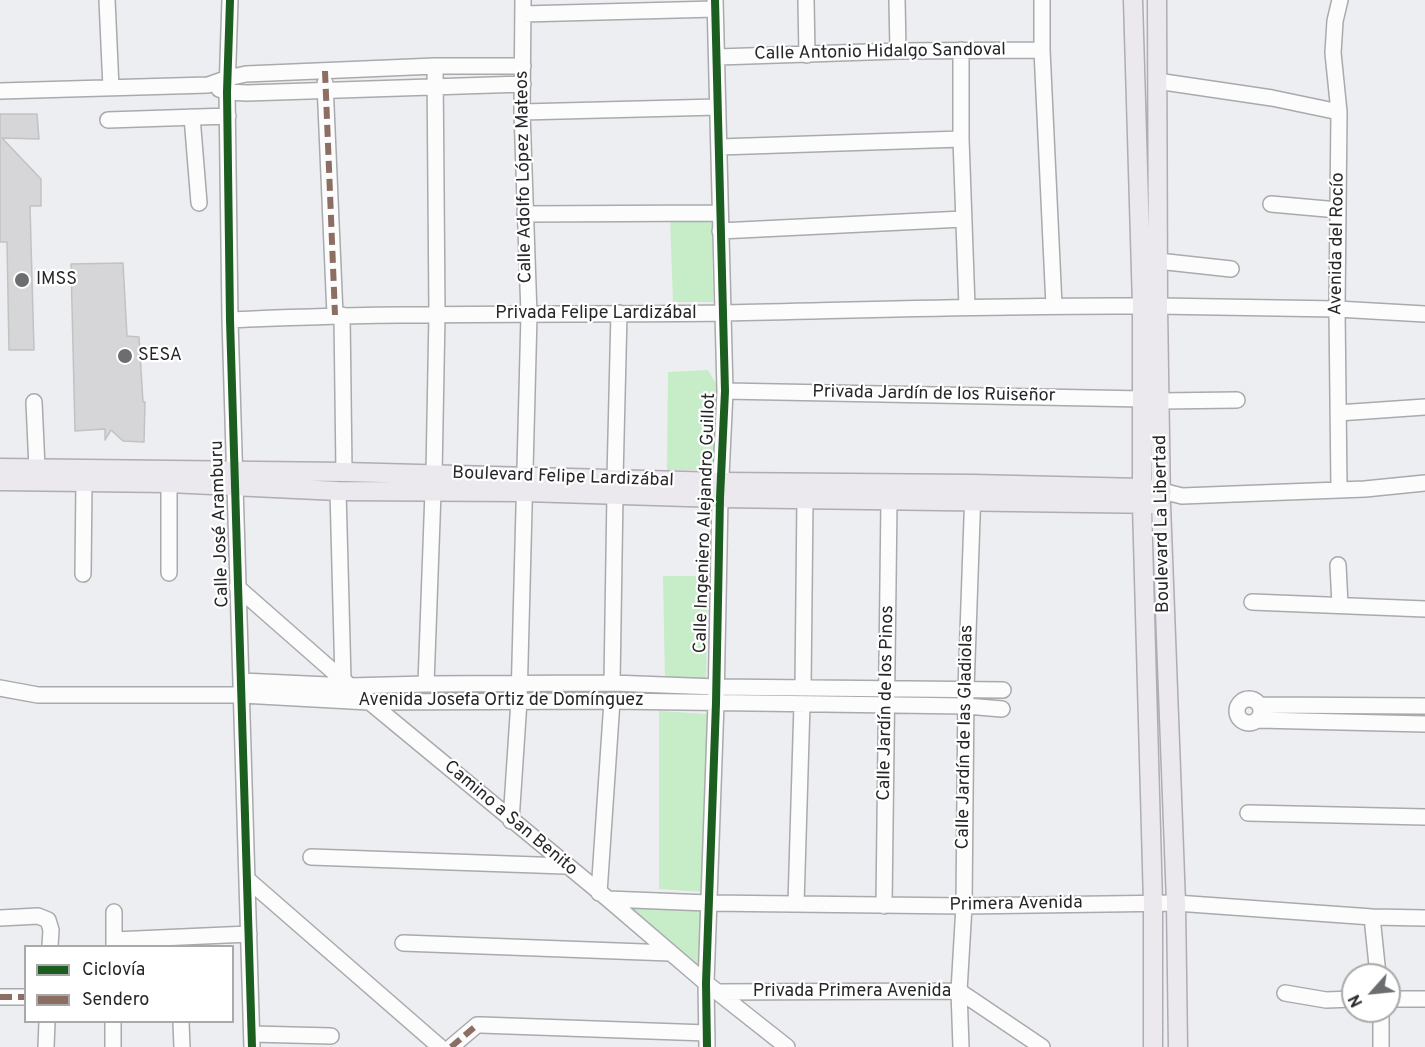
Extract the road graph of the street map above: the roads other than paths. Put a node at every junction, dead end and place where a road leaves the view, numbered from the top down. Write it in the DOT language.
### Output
graph roads {
  1 [pos="107,0"];
  2 [pos="230,0"];
  3 [pos="806,0"];
  4 [pos="897,0"];
  5 [pos="1042,0"];
  6 [pos="1133,0"];
  7 [pos="1157,0"];
  8 [pos="1340,0"];
  9 [pos="715,4"];
  10 [pos="523,7"];
  11 [pos="961,50"];
  12 [pos="1042,50"];
  13 [pos="898,51"];
  14 [pos="807,55"];
  15 [pos="718,57"];
  16 [pos="435,66"];
  17 [pos="523,66"];
  18 [pos="325,71"];
  19 [pos="1158,81"];
  20 [pos="524,84"];
  21 [pos="228,85"];
  22 [pos="111,88"];
  23 [pos="435,88"];
  24 [pos="325,91"];
  25 [pos="0,92"];
  26 [pos="718,107"];
  27 [pos="522,112"];
  28 [pos="1339,112"];
  29 [pos="228,116"];
  30 [pos="192,117"];
  31 [pos="108,120"];
  32 [pos="961,139"];
  33 [pos="719,147"];
  34 [pos="199,203"];
  35 [pos="1271,204"];
  36 [pos="1338,210"];
  37 [pos="720,213"];
  38 [pos="525,214"];
  39 [pos="963,219"];
  40 [pos="720,231"];
  41 [pos="1158,261"];
  42 [pos="1231,269"];
  43 [pos="1054,306"];
  44 [pos="1150,306"];
  45 [pos="967,307"];
  46 [pos="1336,309"];
  47 [pos="618,313"];
  48 [pos="724,313"];
  49 [pos="437,314"];
  50 [pos="1425,314"];
  51 [pos="338,315"];
  52 [pos="529,315"];
  53 [pos="230,320"];
  54 [pos="725,391"];
  55 [pos="1152,400"];
  56 [pos="1237,400"];
  57 [pos="34,402"];
  58 [pos="1425,406"];
  59 [pos="1338,412"];
  60 [pos="0,468"];
  61 [pos="37,468"];
  62 [pos="344,472"];
  63 [pos="73,477"];
  64 [pos="234,479"];
  65 [pos="0,481"];
  66 [pos="169,483"];
  67 [pos="433,483"];
  68 [pos="1425,483"];
  69 [pos="525,484"];
  70 [pos="615,487"];
  71 [pos="1339,489"];
  72 [pos="720,490"];
  73 [pos="338,491"];
  74 [pos="973,492"];
  75 [pos="1142,496"];
  76 [pos="1162,497"];
  77 [pos="805,499"];
  78 [pos="889,501"];
  79 [pos="1338,565"];
  80 [pos="169,573"];
  81 [pos="82,574"];
  82 [pos="237,587"];
  83 [pos="1252,602"];
  84 [pos="1340,605"];
  85 [pos="1425,609"];
  86 [pos="346,683"];
  87 [pos="519,683"];
  88 [pos="612,683"];
  89 [pos="426,684"];
  90 [pos="716,687"];
  91 [pos="0,688"];
  92 [pos="242,688"];
  93 [pos="803,688"];
  94 [pos="887,688"];
  95 [pos="966,689"];
  96 [pos="1003,690"];
  97 [pos="519,701"];
  98 [pos="612,701"];
  99 [pos="369,702"];
  100 [pos="716,703"];
  101 [pos="802,704"];
  102 [pos="887,705"];
  103 [pos="966,706"];
  104 [pos="1425,706"];
  105 [pos="1002,709"];
  106 [pos="1425,724"];
  107 [pos="1248,813"];
  108 [pos="1425,817"];
  109 [pos="511,821"];
  110 [pos="311,856"];
  111 [pos="565,866"];
  112 [pos="247,879"];
  113 [pos="603,896"];
  114 [pos="708,903"];
  115 [pos="1153,903"];
  116 [pos="1176,903"];
  117 [pos="796,904"];
  118 [pos="884,906"];
  119 [pos="964,906"];
  120 [pos="114,912"];
  121 [pos="1372,917"];
  122 [pos="0,918"];
  123 [pos="1425,918"];
  124 [pos="249,934"];
  125 [pos="179,942"];
  126 [pos="114,943"];
  127 [pos="403,943"];
  128 [pos="50,945"];
  129 [pos="670,953"];
  130 [pos="1377,963"];
  131 [pos="711,988"];
  132 [pos="959,991"];
  133 [pos="1286,993"];
  134 [pos="0,997"];
  135 [pos="24,997"];
  136 [pos="1341,999"];
  137 [pos="1401,999"];
  138 [pos="1425,999"];
  139 [pos="47,1023"];
  140 [pos="113,1023"];
  141 [pos="181,1023"];
  142 [pos="1381,1023"];
  143 [pos="331,1036"];
  144 [pos="252,1040"];
  145 [pos="707,1040"];
  146 [pos="46,1047"];
  147 [pos="113,1047"];
  148 [pos="182,1047"];
  149 [pos="440,1047"];
  150 [pos="451,1047"];
  151 [pos="787,1047"];
  152 [pos="961,1047"];
  153 [pos="1042,1047"];
  154 [pos="1153,1047"];
  155 [pos="1178,1047"];
  156 [pos="1381,1047"];
  1 -- 22 [label="street"];
  2 -- 21 [label="street, Calle José Aramburu"];
  3 -- 14 [label="street"];
  4 -- 13 [label="street"];
  5 -- 12 [label="street"];
  6 -- 44 [label="main road, Boulevard La Libertad"];
  7 -- 19 [label="main road, Boulevard La Libertad"];
  8 -- 28 [label="street, Avenida del Rocío"];
  9 -- 10 [label="street"];
  9 -- 15 [label="street, Calle Ingeniero Alejandro Guillot"];
  10 -- 17 [label="street, Calle Adolfo López Mateos"];
  11 -- 12 [label="street, Calle Antonio Hidalgo Sandoval"];
  11 -- 13 [label="street, Calle Antonio Hidalgo Sandoval"];
  11 -- 32 [label="street"];
  12 -- 43 [label="street"];
  13 -- 14 [label="street, Calle Antonio Hidalgo Sandoval"];
  14 -- 15 [label="street, Calle Antonio Hidalgo Sandoval"];
  15 -- 26 [label="street, Calle Ingeniero Alejandro Guillot"];
  16 -- 17 [label="street"];
  16 -- 18 [label="street"];
  16 -- 23 [label="street"];
  17 -- 20 [label="street, Calle Adolfo López Mateos"];
  18 -- 21 [label="street"];
  18 -- 24 [label="street"];
  19 -- 28 [label="street"];
  19 -- 41 [label="main road, Boulevard La Libertad"];
  20 -- 23 [label="street"];
  20 -- 27 [label="street, Calle Adolfo López Mateos"];
  21 -- 22 [label="street"];
  21 -- 24 [label="street"];
  21 -- 29 [label="street, Calle José Aramburu"];
  22 -- 25 [label="street"];
  23 -- 24 [label="street"];
  23 -- 49 [label="street"];
  24 -- 51 [label="street"];
  26 -- 27 [label="street"];
  26 -- 33 [label="street, Calle Ingeniero Alejandro Guillot"];
  27 -- 38 [label="street, Calle Adolfo López Mateos"];
  28 -- 36 [label="street, Avenida del Rocío"];
  29 -- 30 [label="street"];
  29 -- 53 [label="street, Calle José Aramburu"];
  30 -- 31 [label="street"];
  30 -- 34 [label="street"];
  32 -- 33 [label="street"];
  32 -- 39 [label="street"];
  33 -- 37 [label="street, Calle Ingeniero Alejandro Guillot"];
  35 -- 36 [label="street"];
  36 -- 46 [label="street, Avenida del Rocío"];
  37 -- 38 [label="street"];
  37 -- 40 [label="street, Calle Ingeniero Alejandro Guillot"];
  38 -- 52 [label="street, Calle Adolfo López Mateos"];
  39 -- 40 [label="street"];
  39 -- 45 [label="street"];
  40 -- 48 [label="street, Calle Ingeniero Alejandro Guillot"];
  41 -- 42 [label="street"];
  41 -- 44 [label="main road, Boulevard La Libertad"];
  43 -- 44 [label="street, Privada Felipe Lardizábal"];
  43 -- 45 [label="street, Privada Felipe Lardizábal"];
  44 -- 46 [label="street, Privada Felipe Lardizábal"];
  44 -- 55 [label="main road, Boulevard La Libertad"];
  45 -- 48 [label="street, Privada Felipe Lardizábal"];
  46 -- 50 [label="street, Privada Felipe Lardizábal"];
  46 -- 59 [label="street, Avenida del Rocío"];
  47 -- 48 [label="street, Privada Felipe Lardizábal"];
  47 -- 52 [label="street, Privada Felipe Lardizábal"];
  47 -- 70 [label="street"];
  48 -- 54 [label="street, Calle Ingeniero Alejandro Guillot"];
  49 -- 51 [label="street, Privada Felipe Lardizábal"];
  49 -- 52 [label="street, Privada Felipe Lardizábal"];
  49 -- 67 [label="street"];
  51 -- 53 [label="street, Privada Felipe Lardizábal"];
  51 -- 62 [label="street"];
  52 -- 69 [label="street, Calle Adolfo López Mateos"];
  53 -- 64 [label="street, Calle José Aramburu"];
  54 -- 55 [label="street, Privada Jardín de los Ruiseñor"];
  54 -- 72 [label="street, Calle Ingeniero Alejandro Guillot"];
  55 -- 56 [label="street, Privada Jardín de los Ruiseñor"];
  55 -- 75 [label="main road, Boulevard La Libertad"];
  55 -- 76 [label="main road, Boulevard La Libertad"];
  57 -- 61 [label="street"];
  58 -- 59 [label="street"];
  59 -- 71 [label="street, Avenida del Rocío"];
  60 -- 61 [label="main road, Boulevard Felipe Lardizábal"];
  61 -- 63 [label="main road, Boulevard Felipe Lardizábal"];
  62 -- 64 [label="main road, Boulevard Felipe Lardizábal"];
  62 -- 67 [label="main road, Boulevard Felipe Lardizábal"];
  63 -- 64 [label="main road, Boulevard Felipe Lardizábal"];
  63 -- 65 [label="main road, Boulevard Felipe Lardizábal"];
  63 -- 66 [label="main road, Boulevard Felipe Lardizábal"];
  63 -- 81 [label="street"];
  64 -- 66 [label="main road, Boulevard Felipe Lardizábal"];
  64 -- 73 [label="main road, Boulevard Felipe Lardizábal"];
  64 -- 82 [label="street, Calle José Aramburu"];
  66 -- 80 [label="street"];
  67 -- 69 [label="main road, Boulevard Felipe Lardizábal"];
  67 -- 73 [label="main road, Boulevard Felipe Lardizábal"];
  67 -- 89 [label="street"];
  68 -- 71 [label="street"];
  69 -- 70 [label="main road, Boulevard Felipe Lardizábal"];
  69 -- 87 [label="street, Calle Adolfo López Mateos"];
  70 -- 72 [label="main road, Boulevard Felipe Lardizábal"];
  70 -- 88 [label="street"];
  71 -- 76 [label="street"];
  72 -- 74 [label="main road, Boulevard Felipe Lardizábal"];
  72 -- 77 [label="main road, Boulevard Felipe Lardizábal"];
  72 -- 90 [label="street, Calle Ingeniero Alejandro Guillot"];
  73 -- 86 [label="street"];
  74 -- 75 [label="main road, Boulevard Felipe Lardizábal"];
  74 -- 78 [label="main road, Boulevard Felipe Lardizábal"];
  74 -- 95 [label="street, Calle Jardín de las Gladiolas"];
  75 -- 76 [label="main road, Boulevard Felipe Lardizábal"];
  75 -- 115 [label="main road, Boulevard La Libertad"];
  76 -- 116 [label="main road, Boulevard La Libertad"];
  77 -- 78 [label="main road, Boulevard Felipe Lardizábal"];
  77 -- 93 [label="street"];
  78 -- 94 [label="street, Calle Jardín de los Pinos"];
  79 -- 84 [label="street"];
  82 -- 86 [label="street, Camino a San Benito"];
  82 -- 92 [label="street, Calle José Aramburu"];
  83 -- 84 [label="street"];
  84 -- 85 [label="street"];
  86 -- 89 [label="street, Avenida Josefa Ortiz de Domínguez"];
  86 -- 92 [label="street, Avenida Josefa Ortiz de Domínguez"];
  86 -- 99 [label="street, Camino a San Benito"];
  87 -- 88 [label="street, Avenida Josefa Ortiz de Domínguez"];
  87 -- 89 [label="street, Avenida Josefa Ortiz de Domínguez"];
  87 -- 97 [label="street, Calle Adolfo López Mateos"];
  88 -- 90 [label="street, Avenida Josefa Ortiz de Domínguez"];
  90 -- 93 [label="street, Avenida Josefa Ortiz de Domínguez"];
  90 -- 100 [label="street, Calle Ingeniero Alejandro Guillot"];
  91 -- 92 [label="street, Avenida Josefa Ortiz de Domínguez"];
  92 -- 99 [label="street, Avenida Josefa Ortiz de Domínguez"];
  92 -- 112 [label="street, Calle José Aramburu"];
  93 -- 94 [label="street, Avenida Josefa Ortiz de Domínguez"];
  94 -- 95 [label="street, Avenida Josefa Ortiz de Domínguez"];
  94 -- 102 [label="street, Calle Jardín de los Pinos"];
  95 -- 96 [label="street, Avenida Josefa Ortiz de Domínguez"];
  95 -- 103 [label="street, Calle Jardín de las Gladiolas"];
  97 -- 98 [label="street, Avenida Josefa Ortiz de Domínguez"];
  97 -- 99 [label="street, Avenida Josefa Ortiz de Domínguez"];
  97 -- 109 [label="street, Calle Adolfo López Mateos"];
  98 -- 100 [label="street, Avenida Josefa Ortiz de Domínguez"];
  98 -- 113 [label="street"];
  99 -- 109 [label="street, Camino a San Benito"];
  100 -- 101 [label="street, Avenida Josefa Ortiz de Domínguez"];
  100 -- 114 [label="street, Calle Ingeniero Alejandro Guillot"];
  101 -- 102 [label="street, Avenida Josefa Ortiz de Domínguez"];
  101 -- 117 [label="street"];
  102 -- 103 [label="street, Avenida Josefa Ortiz de Domínguez"];
  102 -- 118 [label="street, Calle Jardín de los Pinos"];
  103 -- 105 [label="street, Avenida Josefa Ortiz de Domínguez"];
  103 -- 119 [label="street, Calle Jardín de las Gladiolas"];
  104 -- 106 [label="street"];
  107 -- 108 [label="street"];
  109 -- 111 [label="street, Camino a San Benito"];
  110 -- 111 [label="street"];
  111 -- 113 [label="street, Camino a San Benito"];
  112 -- 124 [label="street, Calle José Aramburu"];
  112 -- 149 [label="street"];
  113 -- 114 [label="street, Primera Avenida"];
  113 -- 129 [label="street, Camino a San Benito"];
  114 -- 117 [label="street, Primera Avenida"];
  114 -- 131 [label="street, Calle Ingeniero Alejandro Guillot"];
  115 -- 116 [label="street, Primera Avenida"];
  115 -- 119 [label="street, Primera Avenida"];
  115 -- 154 [label="main road, Boulevard La Libertad"];
  116 -- 121 [label="street, Primera Avenida"];
  116 -- 155 [label="main road, Boulevard La Libertad"];
  117 -- 118 [label="street, Primera Avenida"];
  118 -- 119 [label="street, Primera Avenida"];
  119 -- 132 [label="street, Calle Jardín de las Gladiolas"];
  120 -- 126 [label="street"];
  121 -- 123 [label="street, Primera Avenida"];
  121 -- 130 [label="street"];
  122 -- 128 [label="street"];
  124 -- 125 [label="street"];
  124 -- 144 [label="street, Calle José Aramburu"];
  125 -- 126 [label="street"];
  127 -- 129 [label="street"];
  129 -- 131 [label="street, Camino a San Benito"];
  131 -- 132 [label="street, Privada Primera Avenida"];
  131 -- 145 [label="street, Calle Ingeniero Alejandro Guillot"];
  131 -- 151 [label="street, Camino a San Benito"];
  132 -- 152 [label="street, Calle Jardín de las Gladiolas"];
  132 -- 153 [label="street, Privada Primera Avenida"];
  133 -- 136 [label="street"];
  134 -- 135 [label="street"];
  137 -- 138 [label="street"];
  139 -- 146 [label="street"];
  140 -- 147 [label="street"];
  141 -- 148 [label="street"];
  142 -- 156 [label="street"];
  143 -- 144 [label="street"];
  145 -- 150 [label="street"];
}
